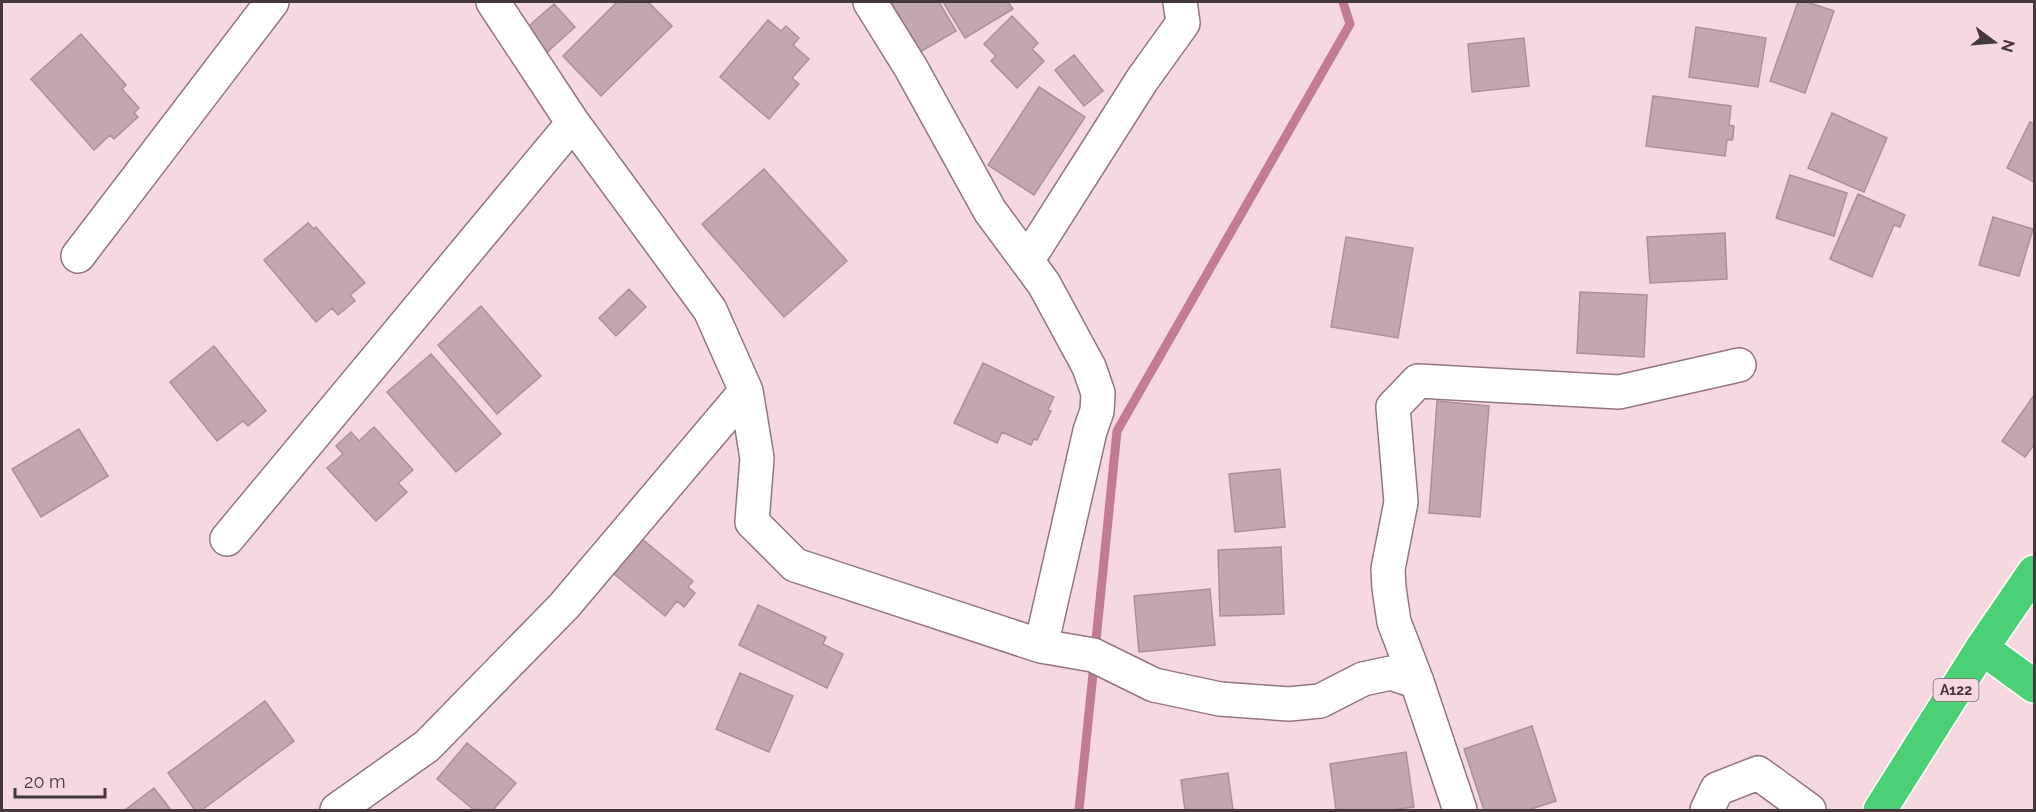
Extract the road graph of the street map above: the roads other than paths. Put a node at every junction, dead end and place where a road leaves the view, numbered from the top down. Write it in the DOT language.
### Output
graph roads {
  1 [pos="272,2"];
  2 [pos="493,2"];
  3 [pos="870,2"];
  4 [pos="1179,2"];
  5 [pos="573,123"];
  6 [pos="78,256"];
  7 [pos="1027,261"];
  8 [pos="1739,365"];
  9 [pos="746,391"];
  10 [pos="227,539"];
  11 [pos="2034,572"];
  12 [pos="1041,646"];
  13 [pos="1982,648"];
  14 [pos="1416,682"];
  15 [pos="2034,686"];
  16 [pos="337,810"];
  17 [pos="1460,810"];
  18 [pos="1707,810"];
  19 [pos="1809,810"];
  20 [pos="1880,810"];
  1 -- 6 [label="street"];
  2 -- 5 [label="street"];
  3 -- 7 [label="street"];
  4 -- 7 [label="street"];
  5 -- 9 [label="street"];
  5 -- 10 [label="street"];
  7 -- 12 [label="street"];
  8 -- 14 [label="street"];
  9 -- 12 [label="street"];
  9 -- 16 [label="street"];
  11 -- 13 [label="highway, A122"];
  12 -- 14 [label="street"];
  13 -- 15 [label="highway"];
  13 -- 20 [label="highway, A122"];
  14 -- 17 [label="street"];
  18 -- 19 [label="street"];
}
